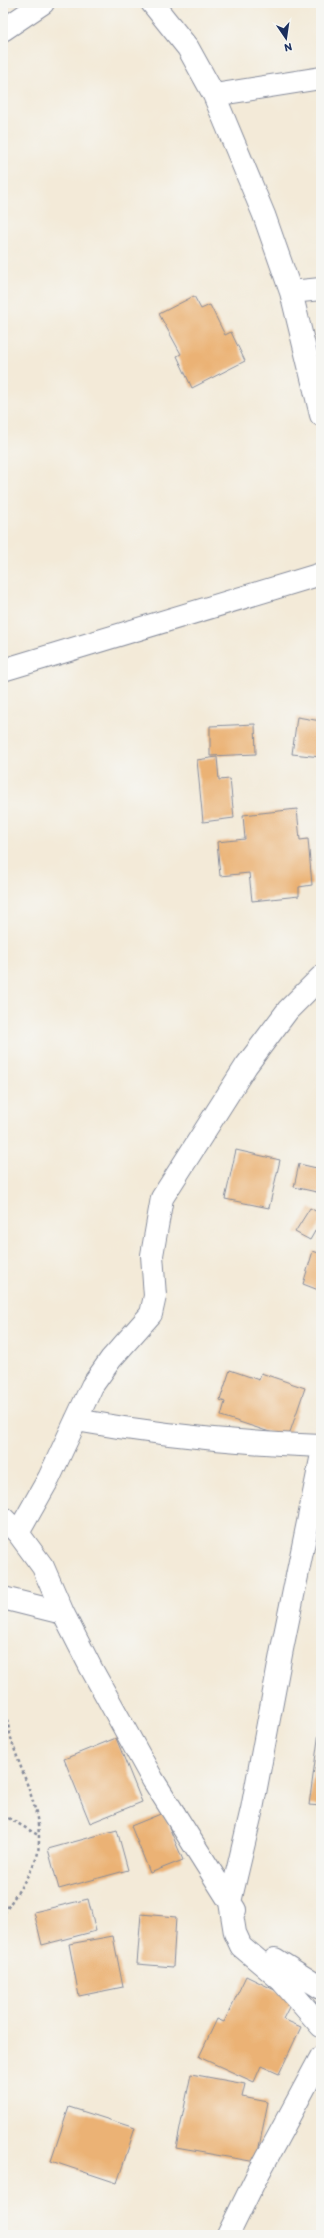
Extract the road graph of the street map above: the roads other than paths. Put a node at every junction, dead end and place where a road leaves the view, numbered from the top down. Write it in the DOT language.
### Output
graph roads {
  1 [pos="43,3"];
  2 [pos="152,3"];
  3 [pos="3,30"];
  4 [pos="321,78"];
  5 [pos="214,95"];
  6 [pos="321,289"];
  7 [pos="291,292"];
  8 [pos="321,415"];
  9 [pos="321,574"];
  10 [pos="3,670"];
  11 [pos="321,977"];
  12 [pos="76,1420"];
  13 [pos="321,1446"];
  14 [pos="321,1459"];
  15 [pos="3,1518"];
  16 [pos="18,1533"];
  17 [pos="3,1598"];
  18 [pos="63,1613"];
  19 [pos="230,1902"];
  20 [pos="321,1988"];
  21 [pos="321,2026"];
  22 [pos="321,2057"];
  23 [pos="228,2235"];
  1 -- 3 [label="street"];
  2 -- 5 [label="street"];
  4 -- 5 [label="street"];
  5 -- 7 [label="street"];
  6 -- 7 [label="street"];
  7 -- 8 [label="street"];
  9 -- 10 [label="street"];
  11 -- 12 [label="street"];
  12 -- 13 [label="street"];
  12 -- 16 [label="street"];
  14 -- 19 [label="street"];
  15 -- 16 [label="street"];
  16 -- 18 [label="street"];
  17 -- 18 [label="street"];
  18 -- 19 [label="street"];
  19 -- 20 [label="street"];
  19 -- 21 [label="street"];
  22 -- 23 [label="street"];
}
